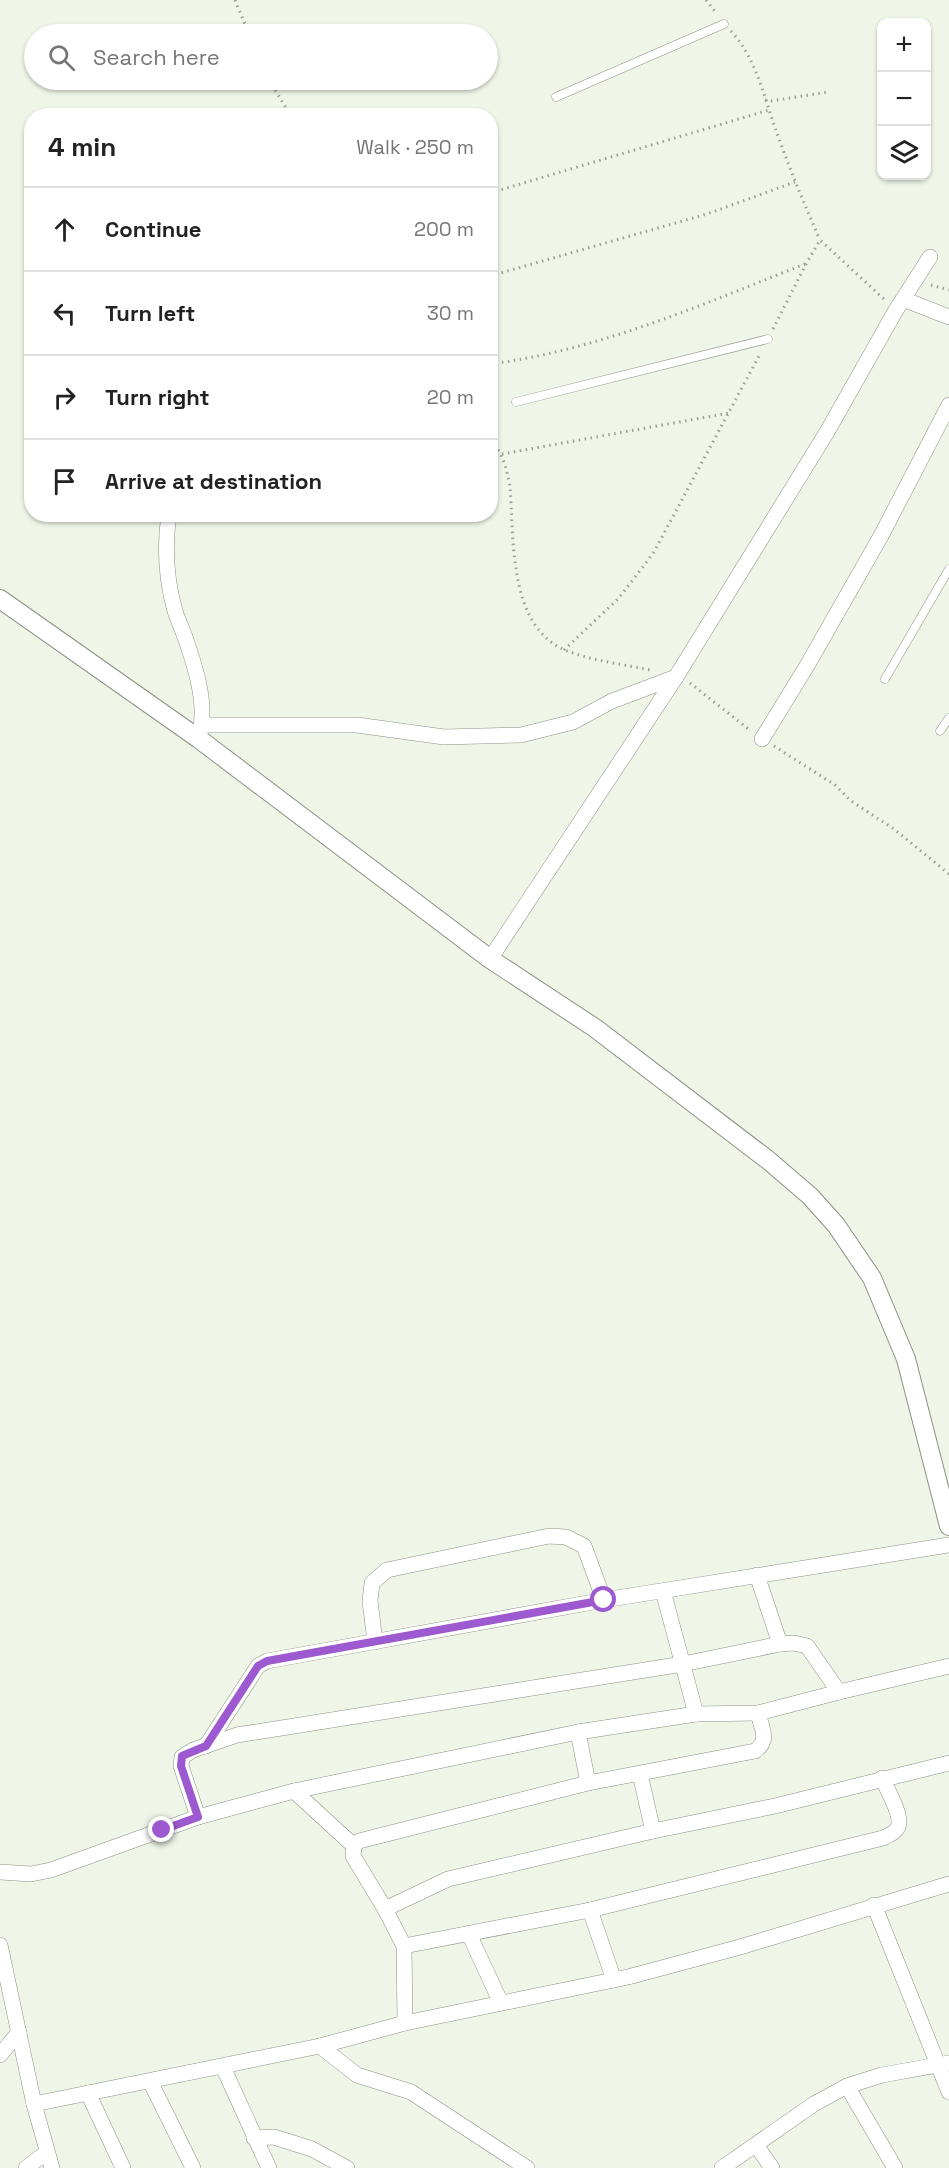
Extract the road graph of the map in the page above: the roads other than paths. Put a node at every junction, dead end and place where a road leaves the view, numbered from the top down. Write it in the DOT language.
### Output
graph roads {
  1 [pos="724,24"];
  2 [pos="555,97"];
  3 [pos="930,257"];
  4 [pos="899,304"];
  5 [pos="949,317"];
  6 [pos="768,339"];
  7 [pos="516,402"];
  8 [pos="949,405"];
  9 [pos="168,522"];
  10 [pos="949,569"];
  11 [pos="0,599"];
  12 [pos="676,677"];
  13 [pos="885,679"];
  14 [pos="949,718"];
  15 [pos="940,731"];
  16 [pos="200,732"];
  17 [pos="762,739"];
  18 [pos="490,959"];
  19 [pos="949,1526"];
  20 [pos="949,1545"];
  21 [pos="757,1575"];
  22 [pos="663,1591"];
  23 [pos="604,1600"];
  24 [pos="375,1642"];
  25 [pos="780,1644"];
  26 [pos="682,1664"];
  27 [pos="949,1666"];
  28 [pos="839,1692"];
  29 [pos="758,1713"];
  30 [pos="696,1714"];
  31 [pos="578,1732"];
  32 [pos="206,1746"];
  33 [pos="949,1763"];
  34 [pos="640,1774"];
  35 [pos="882,1778"];
  36 [pos="588,1783"];
  37 [pos="294,1791"];
  38 [pos="198,1817"];
  39 [pos="653,1831"];
  40 [pos="354,1846"];
  41 [pos="0,1872"];
  42 [pos="949,1884"];
  43 [pos="874,1905"];
  44 [pos="385,1909"];
  45 [pos="590,1910"];
  46 [pos="469,1934"];
  47 [pos="0,1945"];
  48 [pos="404,1946"];
  49 [pos="614,1980"];
  50 [pos="501,2003"];
  51 [pos="405,2023"];
  52 [pos="19,2032"];
  53 [pos="320,2046"];
  54 [pos="0,2055"];
  55 [pos="943,2064"];
  56 [pos="223,2067"];
  57 [pos="150,2081"];
  58 [pos="847,2086"];
  59 [pos="949,2092"];
  60 [pos="88,2093"];
  61 [pos="34,2104"];
  62 [pos="254,2138"];
  63 [pos="756,2145"];
  64 [pos="47,2152"];
  65 [pos="26,2168"];
  66 [pos="52,2168"];
  67 [pos="123,2168"];
  68 [pos="193,2168"];
  69 [pos="269,2168"];
  70 [pos="347,2168"];
  71 [pos="527,2168"];
  72 [pos="722,2168"];
  73 [pos="772,2168"];
  74 [pos="895,2168"];
  1 -- 2 [label="lane"];
  3 -- 4 [label="street"];
  4 -- 5 [label="street"];
  4 -- 12 [label="street"];
  6 -- 7 [label="lane"];
  8 -- 17 [label="street"];
  9 -- 16 [label="street"];
  10 -- 13 [label="lane"];
  11 -- 16 [label="street"];
  12 -- 16 [label="street"];
  12 -- 18 [label="street"];
  14 -- 15 [label="lane"];
  16 -- 18 [label="street"];
  18 -- 19 [label="street"];
  20 -- 21 [label="street"];
  21 -- 22 [label="street"];
  21 -- 25 [label="street"];
  22 -- 23 [label="street"];
  22 -- 26 [label="street"];
  23 -- 24 [label="street"];
  23 -- 24 [label="street"];
  24 -- 32 [label="street"];
  25 -- 26 [label="street"];
  25 -- 28 [label="street"];
  26 -- 30 [label="street"];
  26 -- 32 [label="street"];
  27 -- 28 [label="street"];
  28 -- 29 [label="street"];
  29 -- 30 [label="street"];
  29 -- 34 [label="street"];
  30 -- 31 [label="street"];
  31 -- 36 [label="street"];
  31 -- 37 [label="street"];
  32 -- 38 [label="street"];
  33 -- 35 [label="street"];
  34 -- 36 [label="street"];
  34 -- 39 [label="street"];
  35 -- 39 [label="street"];
  35 -- 45 [label="street"];
  36 -- 40 [label="street"];
  37 -- 38 [label="street"];
  37 -- 40 [label="street"];
  38 -- 41 [label="street"];
  39 -- 44 [label="street"];
  40 -- 44 [label="street"];
  42 -- 43 [label="street"];
  43 -- 49 [label="street"];
  43 -- 55 [label="street"];
  44 -- 48 [label="street"];
  45 -- 46 [label="street"];
  45 -- 49 [label="street"];
  46 -- 48 [label="street"];
  46 -- 50 [label="street"];
  47 -- 52 [label="street"];
  48 -- 51 [label="street"];
  49 -- 50 [label="street"];
  50 -- 51 [label="street"];
  51 -- 53 [label="street"];
  52 -- 54 [label="street"];
  52 -- 61 [label="street"];
  53 -- 56 [label="street"];
  53 -- 71 [label="street"];
  55 -- 58 [label="street"];
  55 -- 59 [label="street"];
  56 -- 57 [label="street"];
  56 -- 62 [label="street"];
  57 -- 60 [label="street"];
  57 -- 68 [label="street"];
  58 -- 63 [label="street"];
  58 -- 74 [label="street"];
  60 -- 61 [label="street"];
  60 -- 67 [label="street"];
  61 -- 64 [label="street"];
  62 -- 69 [label="street"];
  62 -- 70 [label="street"];
  63 -- 72 [label="street"];
  63 -- 73 [label="street"];
  64 -- 65 [label="street"];
  64 -- 66 [label="street"];
}
